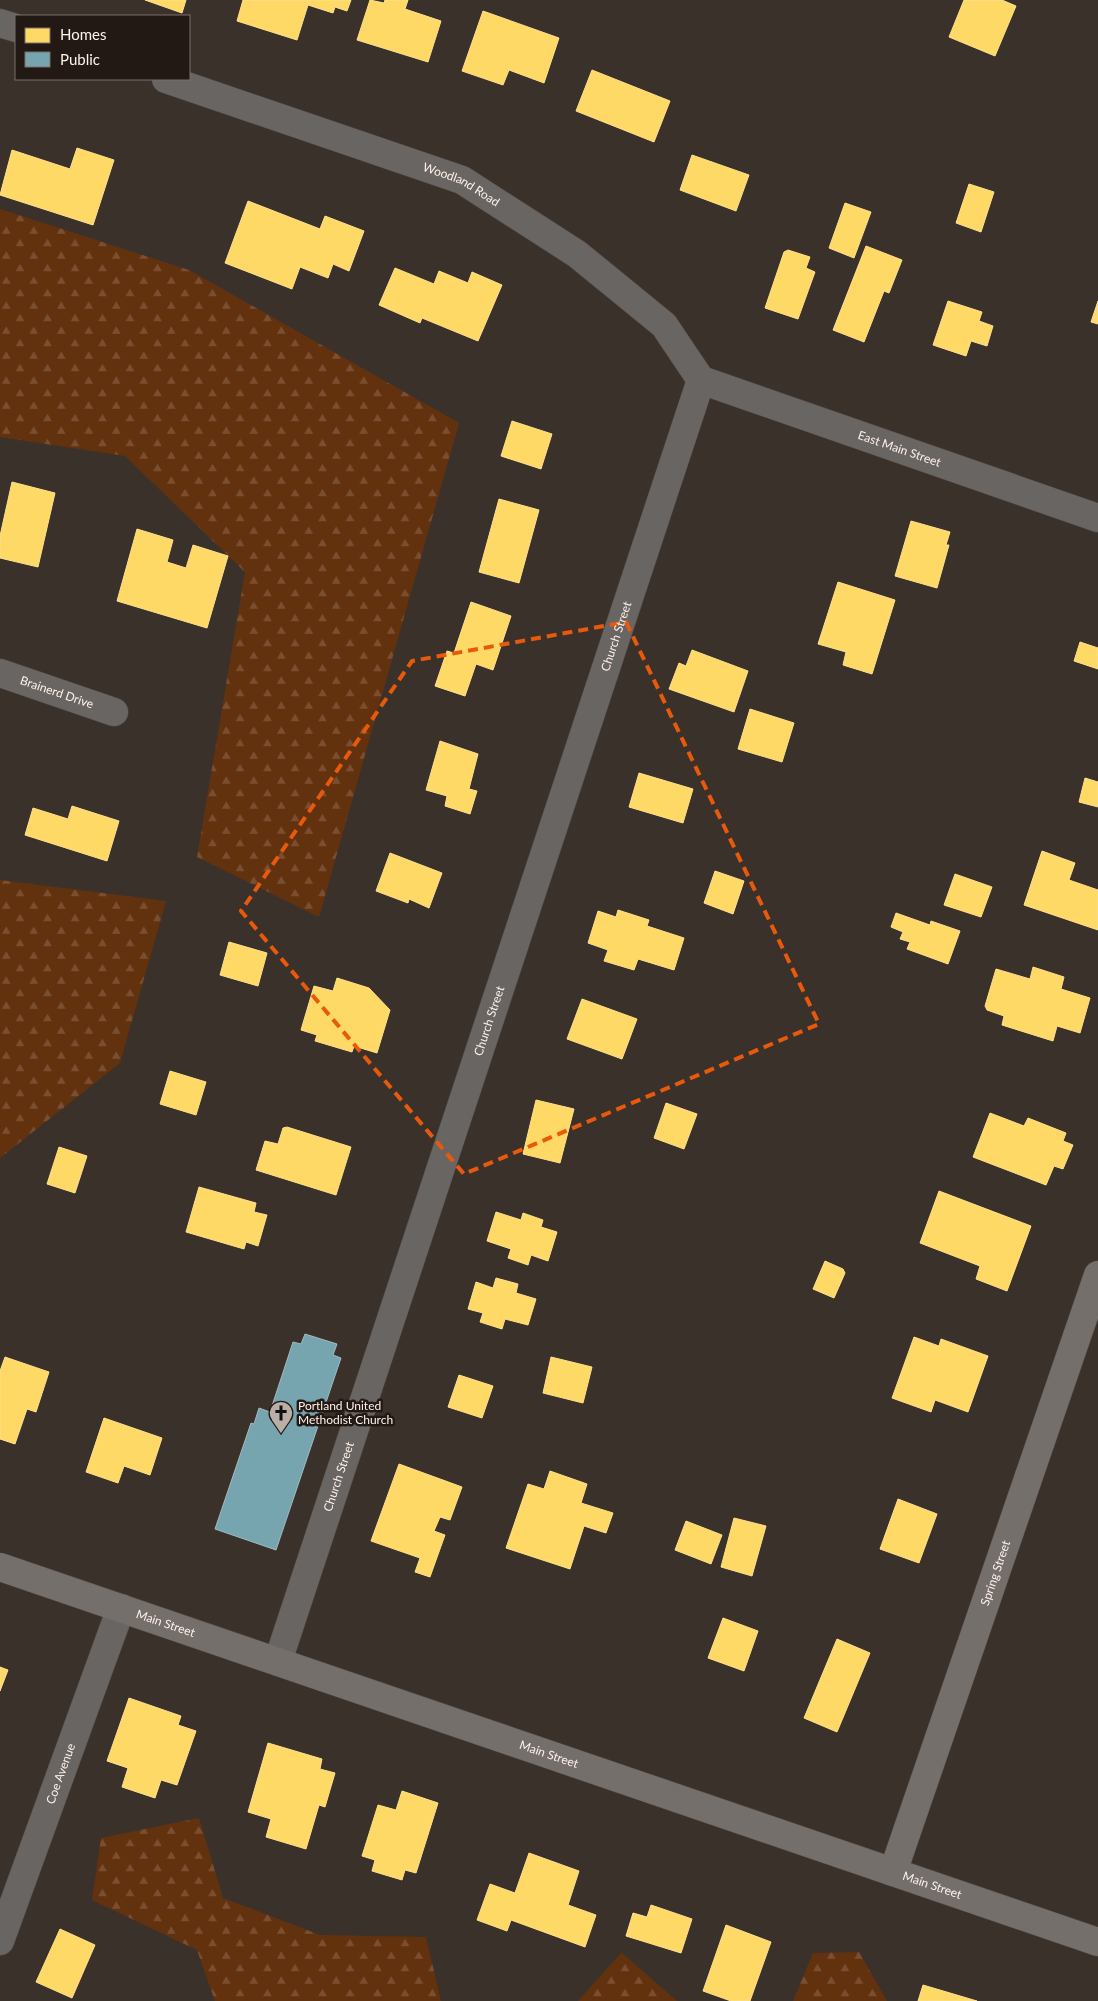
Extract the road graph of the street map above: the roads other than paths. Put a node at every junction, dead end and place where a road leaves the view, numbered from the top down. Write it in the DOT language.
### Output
graph roads {
  1 [pos="0,23"];
  2 [pos="15,28"];
  3 [pos="169,80"];
  4 [pos="701,380"];
  5 [pos="1098,518"];
  6 [pos="0,673"];
  7 [pos="114,712"];
  8 [pos="1098,1275"];
  9 [pos="0,1567"];
  10 [pos="121,1608"];
  11 [pos="278,1661"];
  12 [pos="893,1872"];
  13 [pos="0,1942"];
  14 [pos="1098,1942"];
  1 -- 2 [label="street"];
  3 -- 4 [label="street, Woodland Road"];
  4 -- 5 [label="street, East Main Street"];
  4 -- 11 [label="street, Church Street"];
  6 -- 7 [label="street, Brainerd Drive"];
  8 -- 12 [label="main road, Spring Street"];
  9 -- 10 [label="main road, Main Street"];
  10 -- 11 [label="main road, Main Street"];
  10 -- 13 [label="street, Coe Avenue"];
  11 -- 12 [label="main road, Main Street"];
  12 -- 14 [label="main road, Main Street"];
}
